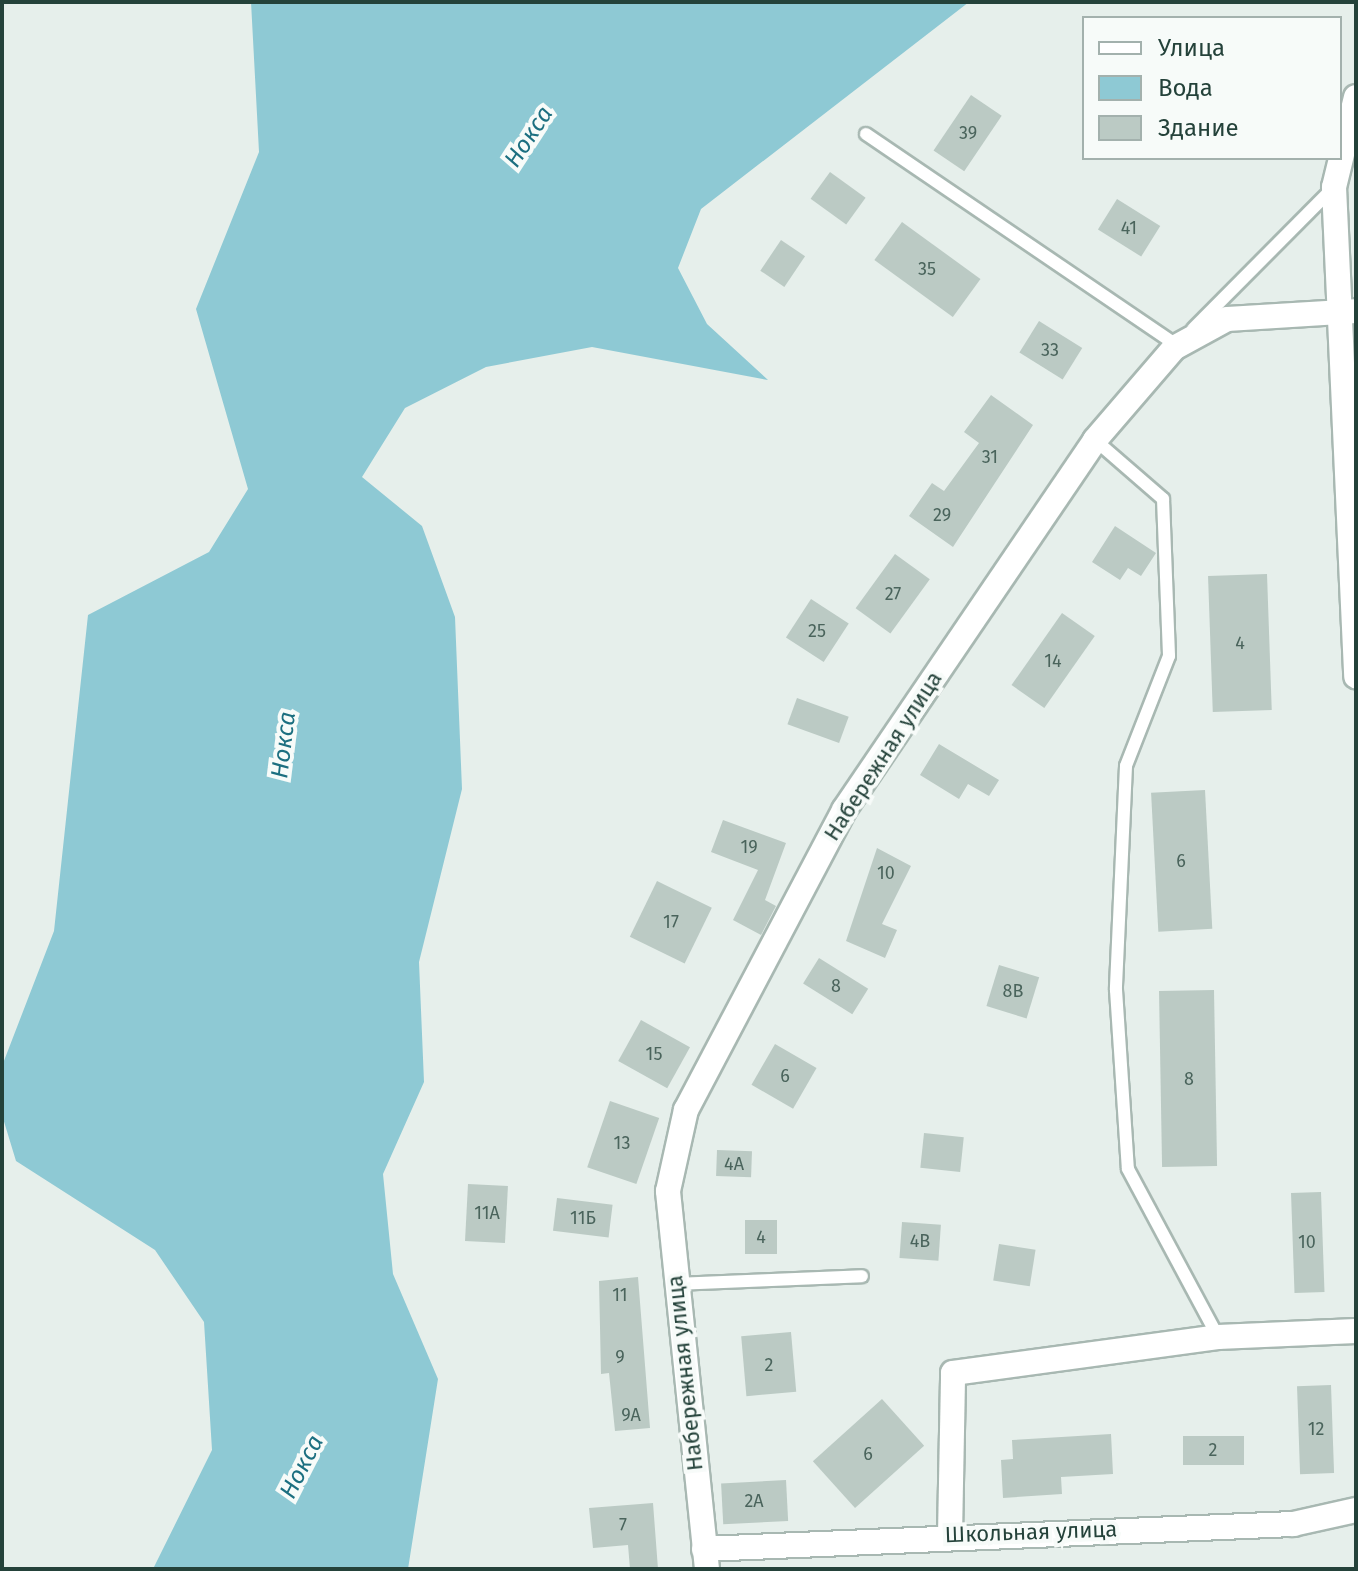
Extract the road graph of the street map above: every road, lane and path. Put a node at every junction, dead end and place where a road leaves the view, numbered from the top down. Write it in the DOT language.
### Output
graph roads {
  1 [pos="1356,97"];
  2 [pos="866,134"];
  3 [pos="1342,154"];
  4 [pos="1341,160"];
  5 [pos="1334,187"];
  6 [pos="1347,311"];
  7 [pos="1174,348"];
  8 [pos="1095,440"];
  9 [pos="1356,677"];
  10 [pos="862,1276"];
  11 [pos="675,1284"];
  12 [pos="1356,1331"];
  13 [pos="1218,1337"];
  14 [pos="1356,1510"];
  15 [pos="950,1535"];
  16 [pos="706,1559"];
  1 -- 3 [label="street"];
  2 -- 7 [label="lane"];
  4 -- 5 [label="street"];
  5 -- 6 [label="street"];
  5 -- 7 [label="lane, Набережная улица"];
  6 -- 7 [label="street"];
  6 -- 9 [label="street"];
  7 -- 8 [label="street, Набережная улица"];
  8 -- 11 [label="street, Набережная улица"];
  8 -- 13 [label="lane"];
  10 -- 11 [label="lane"];
  11 -- 16 [label="street, Набережная улица"];
  12 -- 13 [label="street"];
  13 -- 15 [label="street"];
  14 -- 15 [label="street, Школьная улица"];
  15 -- 16 [label="street, Школьная улица"];
}
